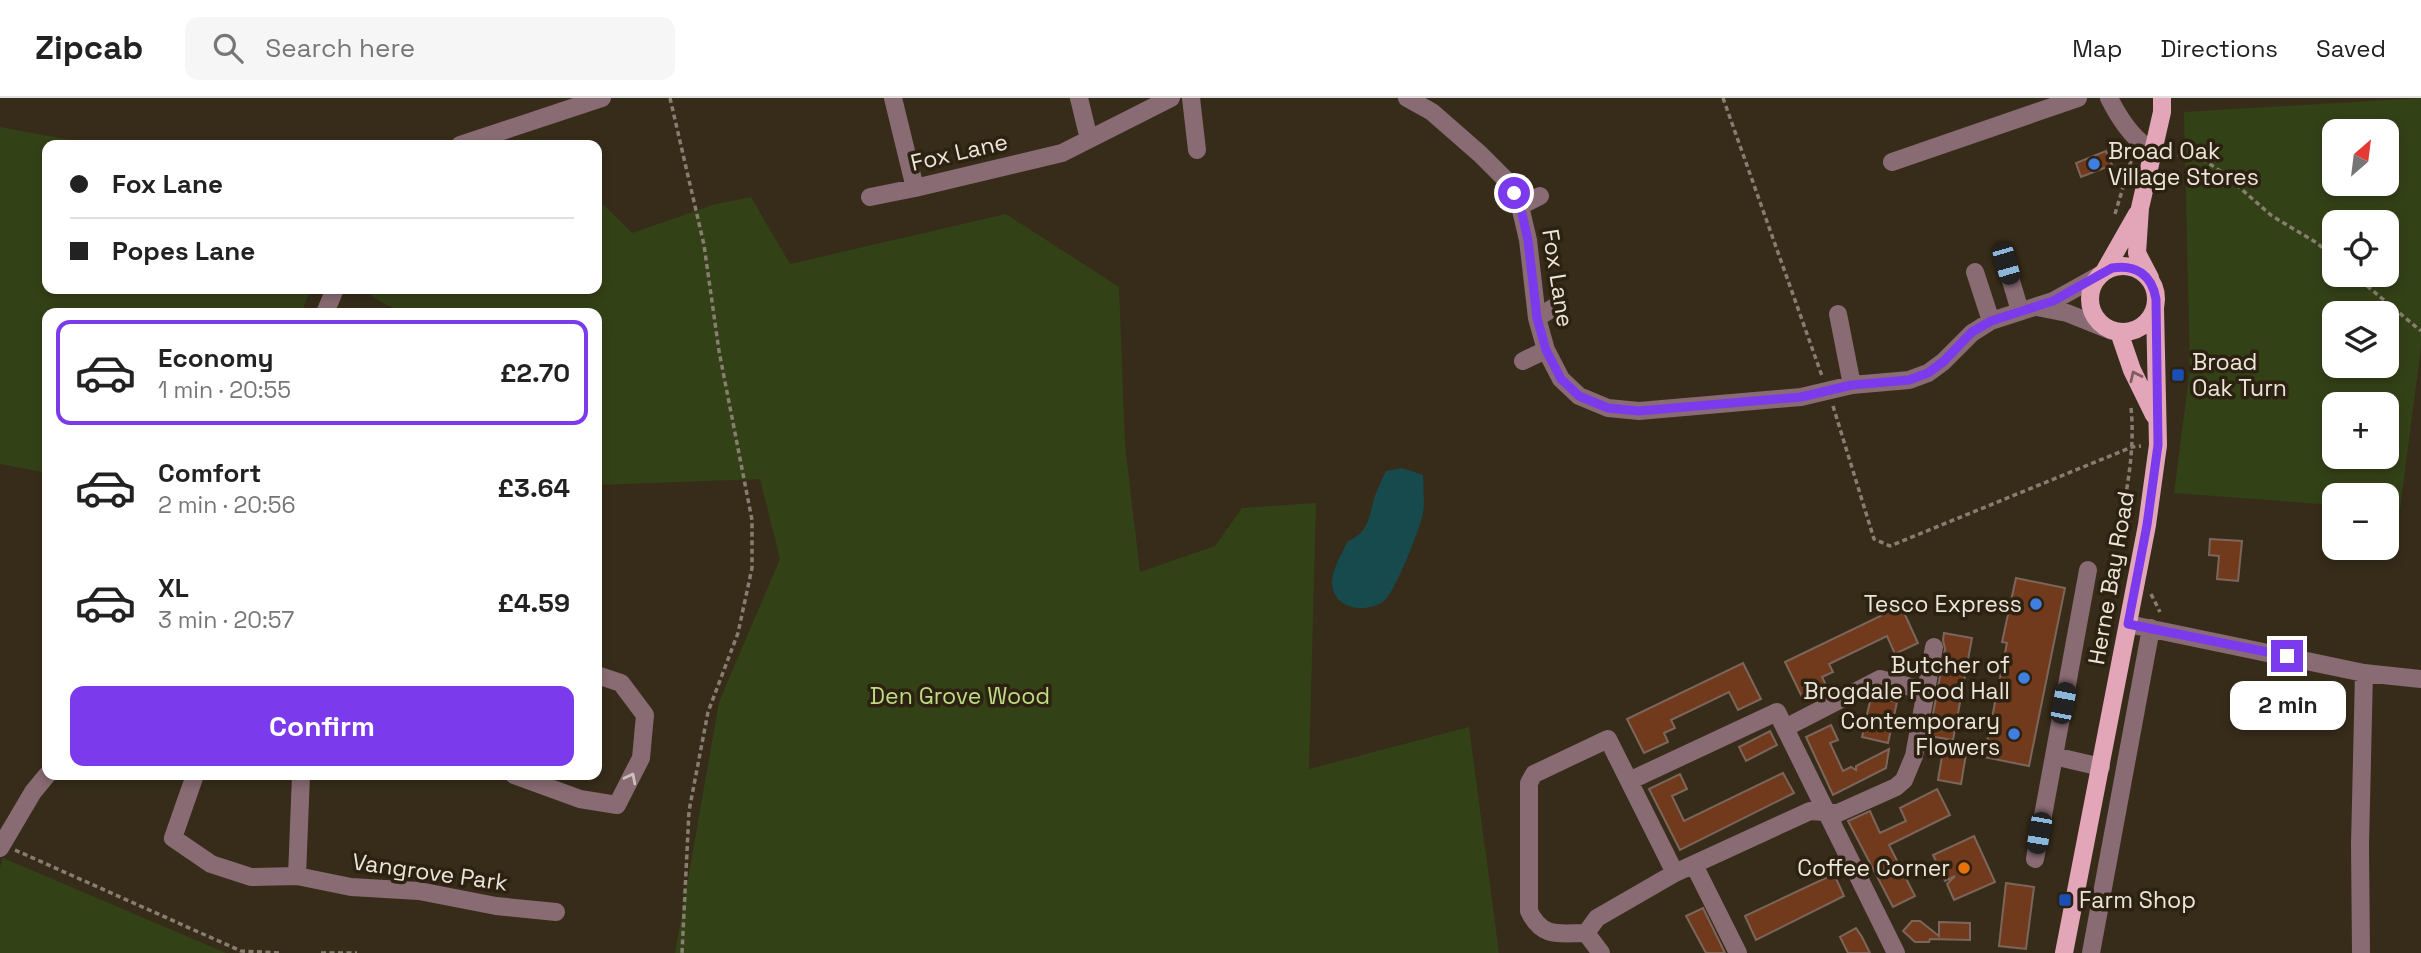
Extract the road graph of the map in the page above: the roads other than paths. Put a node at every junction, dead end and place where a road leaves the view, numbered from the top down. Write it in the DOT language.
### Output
graph roads {
  1 [pos="602,98"];
  2 [pos="893,98"];
  3 [pos="1079,98"];
  4 [pos="1171,98"];
  5 [pos="1191,98"];
  6 [pos="1406,98"];
  7 [pos="2078,98"];
  8 [pos="2109,98"];
  9 [pos="2162,98"];
  10 [pos="1089,139"];
  11 [pos="475,140"];
  12 [pos="1197,150"];
  13 [pos="2153,151"];
  14 [pos="1892,162"];
  15 [pos="915,188"];
  16 [pos="1540,196"];
  17 [pos="870,197"];
  18 [pos="1520,205"];
  19 [pos="2140,208"];
  20 [pos="2006,264"];
  21 [pos="1975,272"];
  22 [pos="2101,274"];
  23 [pos="2155,289"];
  24 [pos="1556,306"];
  25 [pos="2155,308"];
  26 [pos="2028,309"];
  27 [pos="1838,314"];
  28 [pos="1537,318"];
  29 [pos="1991,321"];
  30 [pos="2116,332"];
  31 [pos="1546,350"];
  32 [pos="1523,361"];
  33 [pos="1852,385"];
  34 [pos="2156,418"];
  35 [pos="2088,570"];
  36 [pos="2128,624"];
  37 [pos="2151,628"];
  38 [pos="1934,647"];
  39 [pos="2364,673"];
  40 [pos="602,677"];
  41 [pos="2421,679"];
  42 [pos="1926,691"];
  43 [pos="1781,720"];
  44 [pos="2053,756"];
  45 [pos="2101,767"];
  46 [pos="43,780"];
  47 [pos="193,780"];
  48 [pos="301,780"];
  49 [pos="528,780"];
  50 [pos="1629,781"];
  51 [pos="1826,812"];
  52 [pos="1,846"];
  53 [pos="2035,859"];
  54 [pos="1694,865"];
  55 [pos="1675,873"];
  56 [pos="297,876"];
  57 [pos="556,912"];
  58 [pos="1586,933"];
  59 [pos="1601,953"];
  60 [pos="1738,953"];
  61 [pos="1896,953"];
  62 [pos="2064,953"];
  63 [pos="2091,953"];
  64 [pos="2361,953"];
  1 -- 11 [label="street"];
  2 -- 15 [label="street"];
  3 -- 10 [label="street"];
  4 -- 10 [label="street, Fox Lane"];
  5 -- 12 [label="street"];
  6 -- 18 [label="street, Fox Lane"];
  7 -- 14 [label="street"];
  8 -- 13 [label="street"];
  9 -- 13 [label="main road"];
  10 -- 15 [label="street, Fox Lane"];
  13 -- 19 [label="main road"];
  15 -- 17 [label="street, Fox Lane"];
  16 -- 18 [label="street"];
  18 -- 28 [label="street, Fox Lane"];
  19 -- 22 [label="main road"];
  19 -- 23 [label="main road"];
  20 -- 26 [label="street"];
  21 -- 29 [label="street"];
  22 -- 23 [label="main road"];
  22 -- 26 [label="street, Fox Lane"];
  22 -- 30 [label="main road"];
  23 -- 25 [label="main road"];
  24 -- 28 [label="street"];
  25 -- 30 [label="main road"];
  25 -- 34 [label="main road, Herne Bay Road"];
  26 -- 29 [label="street, Fox Lane"];
  26 -- 30 [label="street"];
  27 -- 33 [label="street"];
  28 -- 31 [label="street, Fox Lane"];
  29 -- 33 [label="street, Fox Lane"];
  34 -- 30 [label="main road, Herne Bay Road, one-way"];
  31 -- 32 [label="street"];
  31 -- 33 [label="street, Fox Lane"];
  34 -- 36 [label="main road, Herne Bay Road"];
  35 -- 44 [label="street"];
  36 -- 37 [label="street"];
  36 -- 45 [label="main road, Herne Bay Road"];
  37 -- 39 [label="street"];
  37 -- 63 [label="street"];
  38 -- 42 [label="street"];
  39 -- 41 [label="street"];
  39 -- 64 [label="street"];
  49 -- 40 [label="street, one-way"];
  42 -- 43 [label="street"];
  42 -- 51 [label="street"];
  43 -- 50 [label="street"];
  43 -- 51 [label="street"];
  44 -- 45 [label="street"];
  44 -- 53 [label="street"];
  45 -- 62 [label="main road, Herne Bay Road"];
  46 -- 52 [label="street"];
  47 -- 56 [label="street, Vangrove Park"];
  48 -- 56 [label="street"];
  50 -- 55 [label="street"];
  50 -- 58 [label="street"];
  51 -- 54 [label="street"];
  51 -- 61 [label="street"];
  54 -- 55 [label="street"];
  54 -- 60 [label="street"];
  55 -- 58 [label="street"];
  56 -- 57 [label="street, Vangrove Park"];
  58 -- 59 [label="street"];
}
